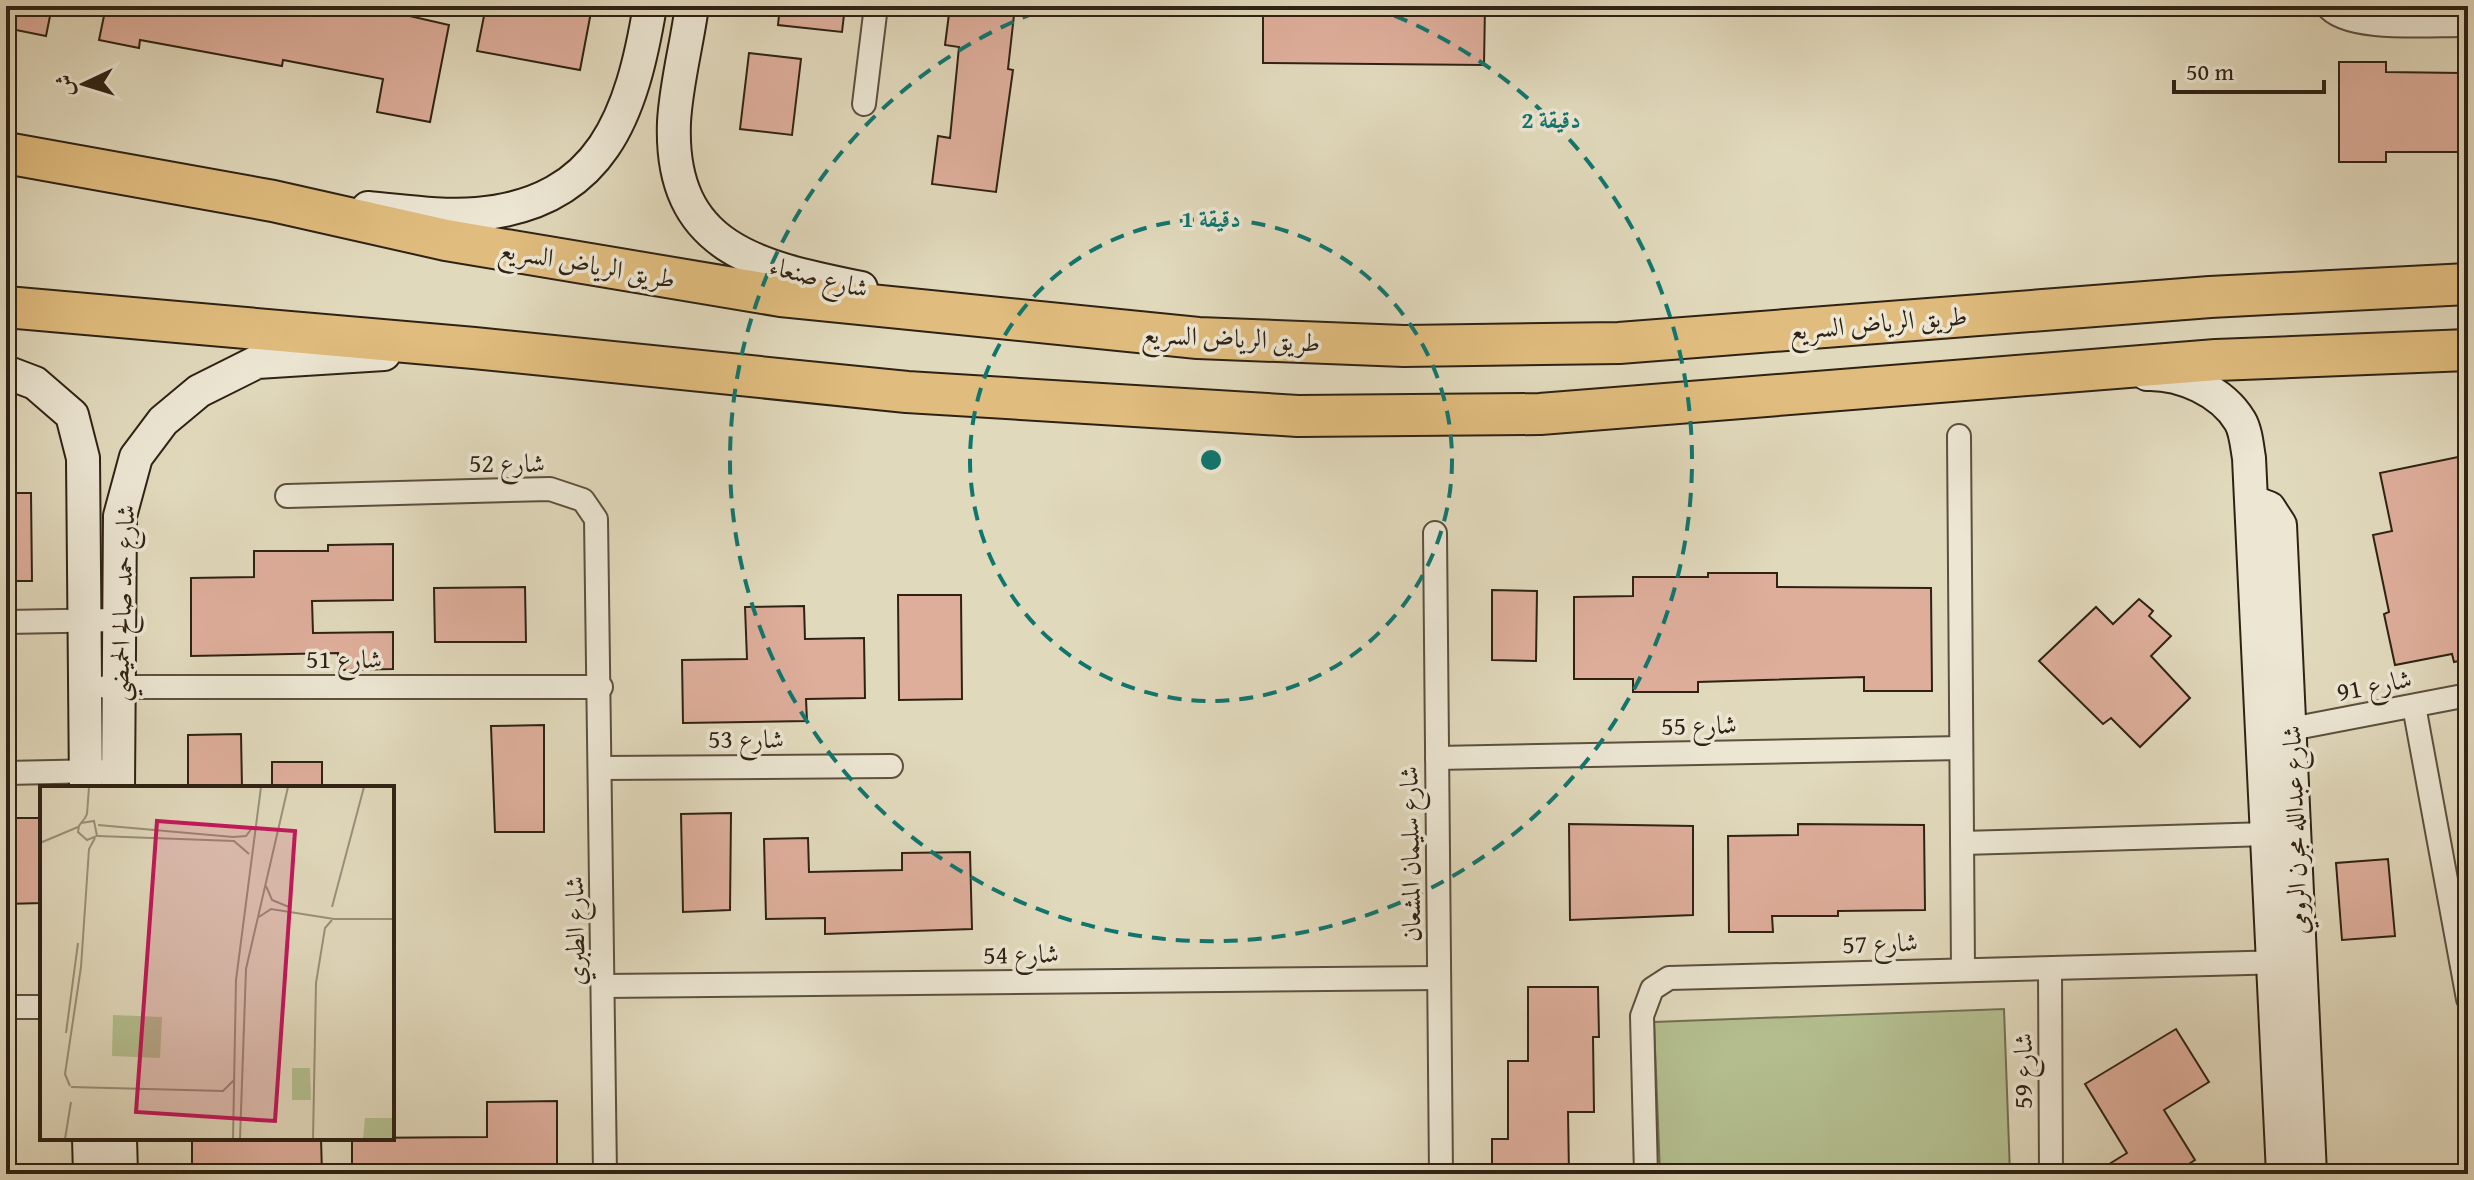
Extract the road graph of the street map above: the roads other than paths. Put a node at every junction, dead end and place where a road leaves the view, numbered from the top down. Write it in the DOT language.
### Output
graph roads {
  1 [pos="876,6"];
  2 [pos="2327,6"];
  3 [pos="691,14"];
  4 [pos="648,15"];
  5 [pos="2468,25"];
  6 [pos="864,104"];
  7 [pos="6,153"];
  8 [pos="273,201"];
  9 [pos="2468,284"];
  10 [pos="6,307"];
  11 [pos="1027,324"];
  12 [pos="474,348"];
  13 [pos="2468,350"];
  14 [pos="6,372"];
  15 [pos="2036,376"];
  16 [pos="1959,436"];
  17 [pos="287,496"];
  18 [pos="2252,509"];
  19 [pos="1435,533"];
  20 [pos="101,620"];
  21 [pos="6,622"];
  22 [pos="102,687"];
  23 [pos="601,687"];
  24 [pos="2468,695"];
  25 [pos="2414,706"];
  26 [pos="2291,729"];
  27 [pos="1961,748"];
  28 [pos="1437,758"];
  29 [pos="891,766"];
  30 [pos="601,768"];
  31 [pos="6,773"];
  32 [pos="102,780"];
  33 [pos="2268,834"];
  34 [pos="1962,843"];
  35 [pos="2287,962"];
  36 [pos="1963,969"];
  37 [pos="2050,969"];
  38 [pos="1439,978"];
  39 [pos="603,986"];
  40 [pos="2468,999"];
  41 [pos="6,1007"];
  42 [pos="40,1007"];
  43 [pos="89,1140"];
  44 [pos="120,1140"];
  45 [pos="90,1174"];
  46 [pos="121,1174"];
  47 [pos="605,1174"];
  48 [pos="1441,1174"];
  49 [pos="1646,1174"];
  50 [pos="2051,1174"];
  51 [pos="2283,1174"];
  52 [pos="2310,1174"];
  1 -- 6 [label="street"];
  2 -- 5 [label="street"];
  3 -- 4 [label="main road"];
  3 -- 11 [label="main road, شارع صنعاء"];
  4 -- 8 [label="main road"];
  7 -- 8 [label="highway, طريق الرياض السريع"];
  8 -- 11 [label="highway, طريق الرياض السريع"];
  9 -- 11 [label="highway, طريق الرياض السريع"];
  10 -- 12 [label="highway"];
  12 -- 15 [label="highway"];
  12 -- 20 [label="main road, شارع حمد صالح الحميضي"];
  13 -- 15 [label="highway"];
  14 -- 20 [label="main road, شارع حمد صالح الحميضي"];
  15 -- 18 [label="main road, شارع عبدالله مجرن الرومي"];
  16 -- 27 [label="street"];
  17 -- 23 [label="street, شارع 52"];
  18 -- 26 [label="main road, شارع عبدالله مجرن الرومي"];
  18 -- 33 [label="main road, شارع عبدالله مجرن الرومي"];
  19 -- 28 [label="street, شارع سليمان المشعان"];
  20 -- 21 [label="street"];
  20 -- 22 [label="main road, شارع حمد صالح الحميضي"];
  22 -- 23 [label="street, شارع 51"];
  22 -- 32 [label="main road, شارع حمد صالح الحميضي"];
  23 -- 30 [label="street, شارع الطبري"];
  24 -- 25 [label="street, شارع 91"];
  25 -- 26 [label="street, شارع 91"];
  25 -- 40 [label="street"];
  26 -- 35 [label="main road, شارع عبدالله مجرن الرومي"];
  27 -- 28 [label="street, شارع 55"];
  27 -- 34 [label="street"];
  28 -- 38 [label="street, شارع سليمان المشعان"];
  29 -- 30 [label="street, شارع 53"];
  30 -- 39 [label="street, شارع الطبري"];
  31 -- 32 [label="street"];
  33 -- 34 [label="street"];
  33 -- 35 [label="main road, شارع عبدالله مجرن الرومي"];
  34 -- 36 [label="street"];
  35 -- 37 [label="street, شارع 57"];
  35 -- 51 [label="main road, شارع عبدالله مجرن الرومي"];
  35 -- 52 [label="main road, شارع عبدالله مجرن الرومي"];
  36 -- 37 [label="street, شارع 57"];
  36 -- 49 [label="street, شارع 57"];
  37 -- 50 [label="street, شارع 59"];
  38 -- 39 [label="street, شارع 54"];
  38 -- 48 [label="street, شارع سليمان المشعان"];
  39 -- 47 [label="street, شارع الطبري"];
  41 -- 42 [label="street"];
  43 -- 45 [label="main road"];
  44 -- 46 [label="main road"];
}
